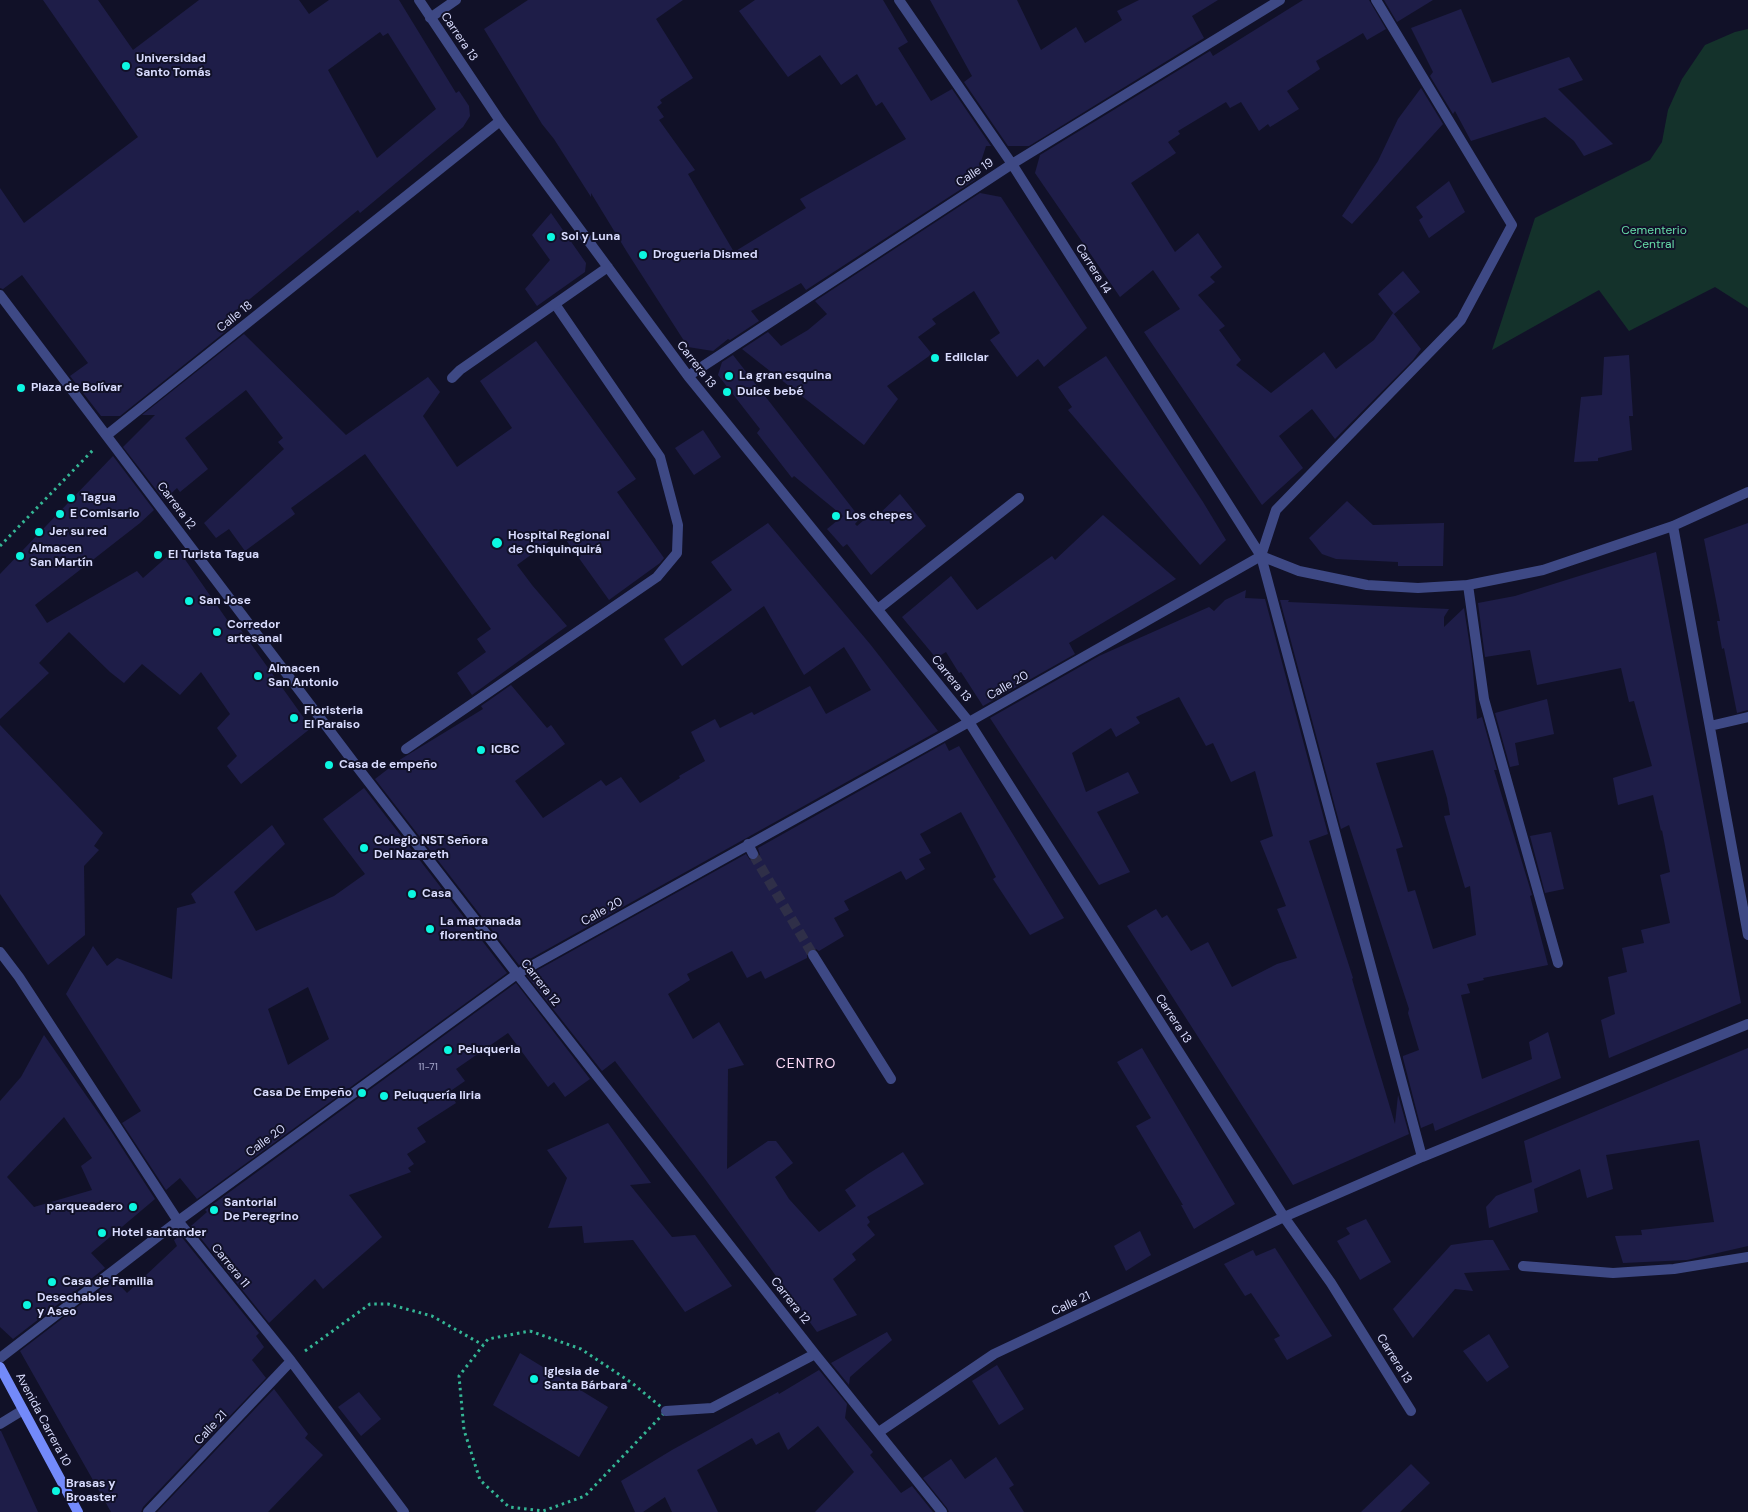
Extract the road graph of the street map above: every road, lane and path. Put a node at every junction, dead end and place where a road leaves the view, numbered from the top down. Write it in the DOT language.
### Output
graph roads {
  1 [pos="418,0"];
  2 [pos="456,0"];
  3 [pos="899,0"];
  4 [pos="1280,0"];
  5 [pos="1376,0"];
  6 [pos="430,18"];
  7 [pos="500,121"];
  8 [pos="1012,164"];
  9 [pos="608,267"];
  10 [pos="0,295"];
  11 [pos="555,304"];
  12 [pos="688,376"];
  13 [pos="452,378"];
  14 [pos="107,435"];
  15 [pos="1748,492"];
  16 [pos="1019,498"];
  17 [pos="1673,526"];
  18 [pos="0,546"];
  19 [pos="1260,556"];
  20 [pos="1468,584"];
  21 [pos="878,609"];
  22 [pos="1748,717"];
  23 [pos="969,722"];
  24 [pos="1710,726"];
  25 [pos="406,749"];
  26 [pos="1748,935"];
  27 [pos="0,952"];
  28 [pos="813,955"];
  29 [pos="1558,964"];
  30 [pos="517,974"];
  31 [pos="1748,1024"];
  32 [pos="891,1079"];
  33 [pos="1422,1156"];
  34 [pos="1284,1217"];
  35 [pos="178,1221"];
  36 [pos="1748,1257"];
  37 [pos="1523,1266"];
  38 [pos="483,1345"];
  39 [pos="815,1354"];
  40 [pos="0,1358"];
  41 [pos="291,1361"];
  42 [pos="0,1367"];
  43 [pos="23,1410"];
  44 [pos="666,1411"];
  45 [pos="1411,1411"];
  46 [pos="0,1424"];
  47 [pos="878,1432"];
  48 [pos="78,1512"];
  49 [pos="148,1512"];
  50 [pos="404,1512"];
  51 [pos="942,1512"];
  1 -- 6 [label="street, Carrera 13"];
  2 -- 6 [label="street"];
  3 -- 8 [label="street, Carrera 14"];
  4 -- 8 [label="street, Calle 19"];
  5 -- 19 [label="street"];
  6 -- 7 [label="street, Carrera 13"];
  7 -- 9 [label="street, Carrera 13"];
  7 -- 14 [label="street, Calle 18"];
  8 -- 12 [label="street, Calle 19"];
  8 -- 19 [label="street, Carrera 14"];
  9 -- 11 [label="street"];
  9 -- 12 [label="street, Carrera 13"];
  10 -- 14 [label="street, Carrera 12"];
  11 -- 13 [label="street"];
  11 -- 25 [label="street"];
  12 -- 21 [label="street, Carrera 13"];
  14 -- 18 [label="path"];
  14 -- 30 [label="street, Carrera 12"];
  15 -- 17 [label="street"];
  16 -- 21 [label="street"];
  17 -- 20 [label="street"];
  17 -- 24 [label="street"];
  19 -- 20 [label="street"];
  19 -- 23 [label="street, Calle 20"];
  19 -- 33 [label="street, Carrera 14"];
  20 -- 29 [label="street"];
  21 -- 23 [label="street, Carrera 13"];
  22 -- 24 [label="street"];
  23 -- 30 [label="street, Calle 20"];
  23 -- 34 [label="street, Carrera 13"];
  24 -- 26 [label="street"];
  27 -- 35 [label="street, Carrera 11"];
  28 -- 32 [label="street"];
  30 -- 35 [label="street, Calle 20"];
  30 -- 39 [label="street, Carrera 12"];
  31 -- 33 [label="street, Calle 21"];
  33 -- 34 [label="street, Calle 21"];
  34 -- 45 [label="street, Carrera 13"];
  34 -- 47 [label="street, Calle 21"];
  35 -- 40 [label="street, Calle 20"];
  35 -- 41 [label="street, Carrera 11"];
  36 -- 37 [label="street"];
  38 -- 41 [label="path"];
  38 -- 44 [label="path"];
  38 -- 44 [label="path"];
  39 -- 44 [label="street"];
  39 -- 47 [label="street, Carrera 12"];
  41 -- 49 [label="street, Calle 21"];
  41 -- 50 [label="street, Carrera 11"];
  42 -- 43 [label="main road, Avenida Carrera 10"];
  43 -- 46 [label="street"];
  43 -- 48 [label="main road, Avenida Carrera 10"];
  47 -- 51 [label="street, Carrera 12"];
}
